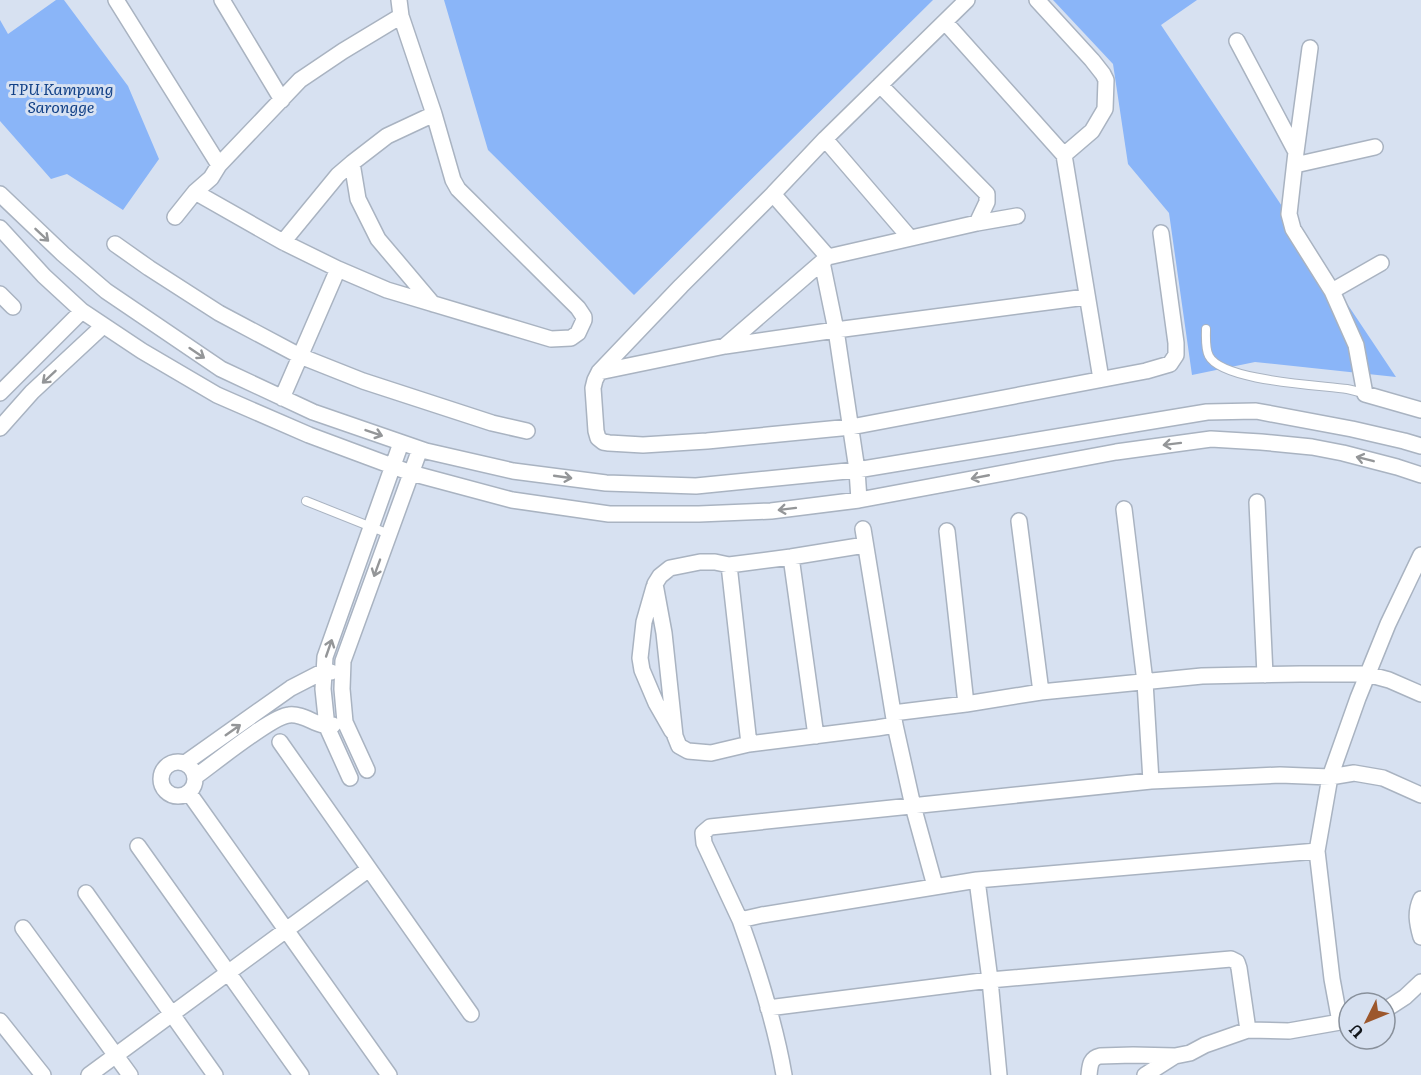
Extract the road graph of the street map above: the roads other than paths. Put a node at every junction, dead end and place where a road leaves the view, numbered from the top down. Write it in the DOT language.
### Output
graph roads {
  1 [pos="116,0"];
  2 [pos="222,0"];
  3 [pos="399,0"];
  4 [pos="967,0"];
  5 [pos="1037,0"];
  6 [pos="401,16"];
  7 [pos="945,22"];
  8 [pos="1238,41"];
  9 [pos="1310,48"];
  10 [pos="880,85"];
  11 [pos="282,100"];
  12 [pos="434,114"];
  13 [pos="825,139"];
  14 [pos="1375,147"];
  15 [pos="1064,155"];
  16 [pos="1295,158"];
  17 [pos="352,163"];
  18 [pos="219,165"];
  19 [pos="195,192"];
  20 [pos="0,194"];
  21 [pos="772,195"];
  22 [pos="1017,216"];
  23 [pos="175,217"];
  24 [pos="977,223"];
  25 [pos="0,228"];
  26 [pos="1161,233"];
  27 [pos="910,238"];
  28 [pos="283,242"];
  29 [pos="115,244"];
  30 [pos="63,254"];
  31 [pos="825,259"];
  32 [pos="1382,263"];
  33 [pos="338,269"];
  34 [pos="44,276"];
  35 [pos="1332,291"];
  36 [pos="0,294"];
  37 [pos="1086,297"];
  38 [pos="433,304"];
  39 [pos="13,307"];
  40 [pos="82,311"];
  41 [pos="103,326"];
  42 [pos="1206,329"];
  43 [pos="837,330"];
  44 [pos="725,346"];
  45 [pos="300,356"];
  46 [pos="599,372"];
  47 [pos="1101,379"];
  48 [pos="0,393"];
  49 [pos="1365,394"];
  50 [pos="282,398"];
  51 [pos="0,403"];
  52 [pos="1421,410"];
  53 [pos="12,415"];
  54 [pos="851,427"];
  55 [pos="0,428"];
  56 [pos="527,431"];
  57 [pos="401,443"];
  58 [pos="1421,446"];
  59 [pos="420,449"];
  60 [pos="393,467"];
  61 [pos="857,470"];
  62 [pos="411,473"];
  63 [pos="1421,475"];
  64 [pos="859,500"];
  65 [pos="306,501"];
  66 [pos="1257,502"];
  67 [pos="1124,508"];
  68 [pos="1019,521"];
  69 [pos="372,527"];
  70 [pos="863,529"];
  71 [pos="947,531"];
  72 [pos="389,534"];
  73 [pos="865,545"];
  74 [pos="1421,555"];
  75 [pos="791,557"];
  76 [pos="729,565"];
  77 [pos="655,584"];
  78 [pos="324,671"];
  79 [pos="342,673"];
  80 [pos="1367,674"];
  81 [pos="1265,675"];
  82 [pos="1145,682"];
  83 [pos="1041,692"];
  84 [pos="1421,694"];
  85 [pos="966,704"];
  86 [pos="894,719"];
  87 [pos="345,722"];
  88 [pos="327,727"];
  89 [pos="675,736"];
  90 [pos="816,736"];
  91 [pos="280,742"];
  92 [pos="749,744"];
  93 [pos="185,764"];
  94 [pos="367,770"];
  95 [pos="195,777"];
  96 [pos="1330,777"];
  97 [pos="350,778"];
  98 [pos="1151,781"];
  99 [pos="189,793"];
  100 [pos="1421,795"];
  101 [pos="912,806"];
  102 [pos="138,846"];
  103 [pos="1317,851"];
  104 [pos="369,869"];
  105 [pos="977,880"];
  106 [pos="935,886"];
  107 [pos="86,893"];
  108 [pos="1421,899"];
  109 [pos="740,920"];
  110 [pos="23,928"];
  111 [pos="286,930"];
  112 [pos="1421,937"];
  113 [pos="228,972"];
  114 [pos="990,980"];
  115 [pos="1421,982"];
  116 [pos="1337,996"];
  117 [pos="1397,1002"];
  118 [pos="768,1008"];
  119 [pos="172,1014"];
  120 [pos="471,1014"];
  121 [pos="0,1021"];
  122 [pos="1337,1022"];
  123 [pos="1248,1030"];
  124 [pos="116,1055"];
  125 [pos="1175,1056"];
  126 [pos="43,1075"];
  127 [pos="89,1075"];
  128 [pos="130,1075"];
  129 [pos="215,1075"];
  130 [pos="301,1075"];
  131 [pos="389,1075"];
  132 [pos="784,1075"];
  133 [pos="999,1075"];
  134 [pos="1089,1075"];
  135 [pos="1145,1075"];
  1 -- 18 [label="street"];
  2 -- 11 [label="street"];
  3 -- 6 [label="street"];
  4 -- 7 [label="street"];
  5 -- 15 [label="street"];
  6 -- 11 [label="street"];
  6 -- 12 [label="street"];
  7 -- 10 [label="street"];
  7 -- 15 [label="street"];
  8 -- 16 [label="street"];
  9 -- 16 [label="street"];
  10 -- 13 [label="street"];
  10 -- 24 [label="street"];
  11 -- 18 [label="street"];
  12 -- 17 [label="street"];
  12 -- 38 [label="street"];
  13 -- 21 [label="street"];
  13 -- 27 [label="street"];
  14 -- 16 [label="street"];
  15 -- 37 [label="street"];
  16 -- 35 [label="street"];
  17 -- 28 [label="street"];
  17 -- 38 [label="street"];
  18 -- 19 [label="street"];
  19 -- 23 [label="street"];
  19 -- 28 [label="street"];
  20 -- 30 [label="street, one-way"];
  21 -- 31 [label="street"];
  21 -- 46 [label="street"];
  22 -- 24 [label="street"];
  24 -- 27 [label="street"];
  25 -- 34 [label="street"];
  26 -- 47 [label="street"];
  27 -- 31 [label="street"];
  28 -- 33 [label="street"];
  29 -- 45 [label="street"];
  30 -- 34 [label="street"];
  30 -- 50 [label="street, one-way"];
  31 -- 43 [label="street"];
  31 -- 44 [label="street"];
  32 -- 35 [label="street"];
  33 -- 38 [label="street"];
  33 -- 45 [label="street"];
  34 -- 40 [label="street"];
  35 -- 49 [label="street"];
  36 -- 39 [label="street"];
  37 -- 43 [label="street"];
  37 -- 47 [label="street"];
  40 -- 41 [label="street"];
  40 -- 48 [label="street"];
  41 -- 53 [label="street, one-way"];
  41 -- 60 [label="street"];
  42 -- 49 [label="lane"];
  43 -- 44 [label="street"];
  43 -- 54 [label="street"];
  44 -- 46 [label="street"];
  45 -- 50 [label="street"];
  45 -- 56 [label="street"];
  46 -- 54 [label="street"];
  47 -- 54 [label="street"];
  49 -- 52 [label="street"];
  50 -- 57 [label="street, one-way"];
  51 -- 53 [label="street"];
  53 -- 55 [label="street"];
  54 -- 61 [label="street"];
  57 -- 59 [label="street"];
  57 -- 60 [label="street"];
  58 -- 61 [label="street"];
  59 -- 61 [label="street, one-way"];
  59 -- 62 [label="street"];
  60 -- 62 [label="street"];
  60 -- 69 [label="street"];
  61 -- 64 [label="street"];
  64 -- 62 [label="street, one-way"];
  62 -- 72 [label="street"];
  63 -- 64 [label="street, one-way"];
  65 -- 69 [label="lane"];
  66 -- 81 [label="street"];
  67 -- 82 [label="street"];
  68 -- 83 [label="street"];
  69 -- 72 [label="lane"];
  78 -- 69 [label="street, one-way"];
  70 -- 73 [label="street"];
  71 -- 85 [label="street"];
  72 -- 79 [label="street, one-way"];
  73 -- 75 [label="street"];
  73 -- 86 [label="street"];
  74 -- 80 [label="street"];
  75 -- 76 [label="street"];
  75 -- 90 [label="street"];
  76 -- 77 [label="street"];
  76 -- 92 [label="street"];
  77 -- 89 [label="street"];
  77 -- 89 [label="street"];
  78 -- 79 [label="street"];
  78 -- 88 [label="street"];
  93 -- 78 [label="street, one-way"];
  79 -- 87 [label="street"];
  80 -- 81 [label="street"];
  80 -- 84 [label="street"];
  80 -- 96 [label="street"];
  81 -- 82 [label="street"];
  82 -- 83 [label="street"];
  82 -- 98 [label="street"];
  83 -- 85 [label="street"];
  85 -- 86 [label="street"];
  86 -- 90 [label="street"];
  86 -- 101 [label="street"];
  87 -- 88 [label="street"];
  87 -- 94 [label="street"];
  88 -- 95 [label="street"];
  88 -- 97 [label="street"];
  89 -- 92 [label="street"];
  90 -- 92 [label="street"];
  91 -- 104 [label="street"];
  93 -- 95 [label="street"];
  93 -- 99 [label="street"];
  95 -- 99 [label="street"];
  96 -- 98 [label="street"];
  96 -- 100 [label="street"];
  96 -- 103 [label="street"];
  98 -- 101 [label="street"];
  99 -- 111 [label="street"];
  101 -- 106 [label="street"];
  101 -- 109 [label="street"];
  102 -- 113 [label="street"];
  103 -- 105 [label="street"];
  103 -- 116 [label="street"];
  104 -- 111 [label="street"];
  104 -- 120 [label="street"];
  105 -- 106 [label="street"];
  105 -- 114 [label="street"];
  106 -- 109 [label="street"];
  107 -- 119 [label="street"];
  108 -- 112 [label="street"];
  109 -- 118 [label="street"];
  110 -- 124 [label="street"];
  111 -- 113 [label="street"];
  111 -- 131 [label="street"];
  113 -- 119 [label="street"];
  113 -- 130 [label="street"];
  114 -- 118 [label="street"];
  114 -- 123 [label="street"];
  114 -- 133 [label="street"];
  115 -- 117 [label="street"];
  118 -- 132 [label="street"];
  119 -- 124 [label="street"];
  119 -- 129 [label="street"];
  121 -- 126 [label="street"];
  122 -- 123 [label="street"];
  123 -- 125 [label="street"];
  124 -- 127 [label="street"];
  124 -- 128 [label="street"];
  125 -- 134 [label="street"];
  125 -- 135 [label="street"];
}
